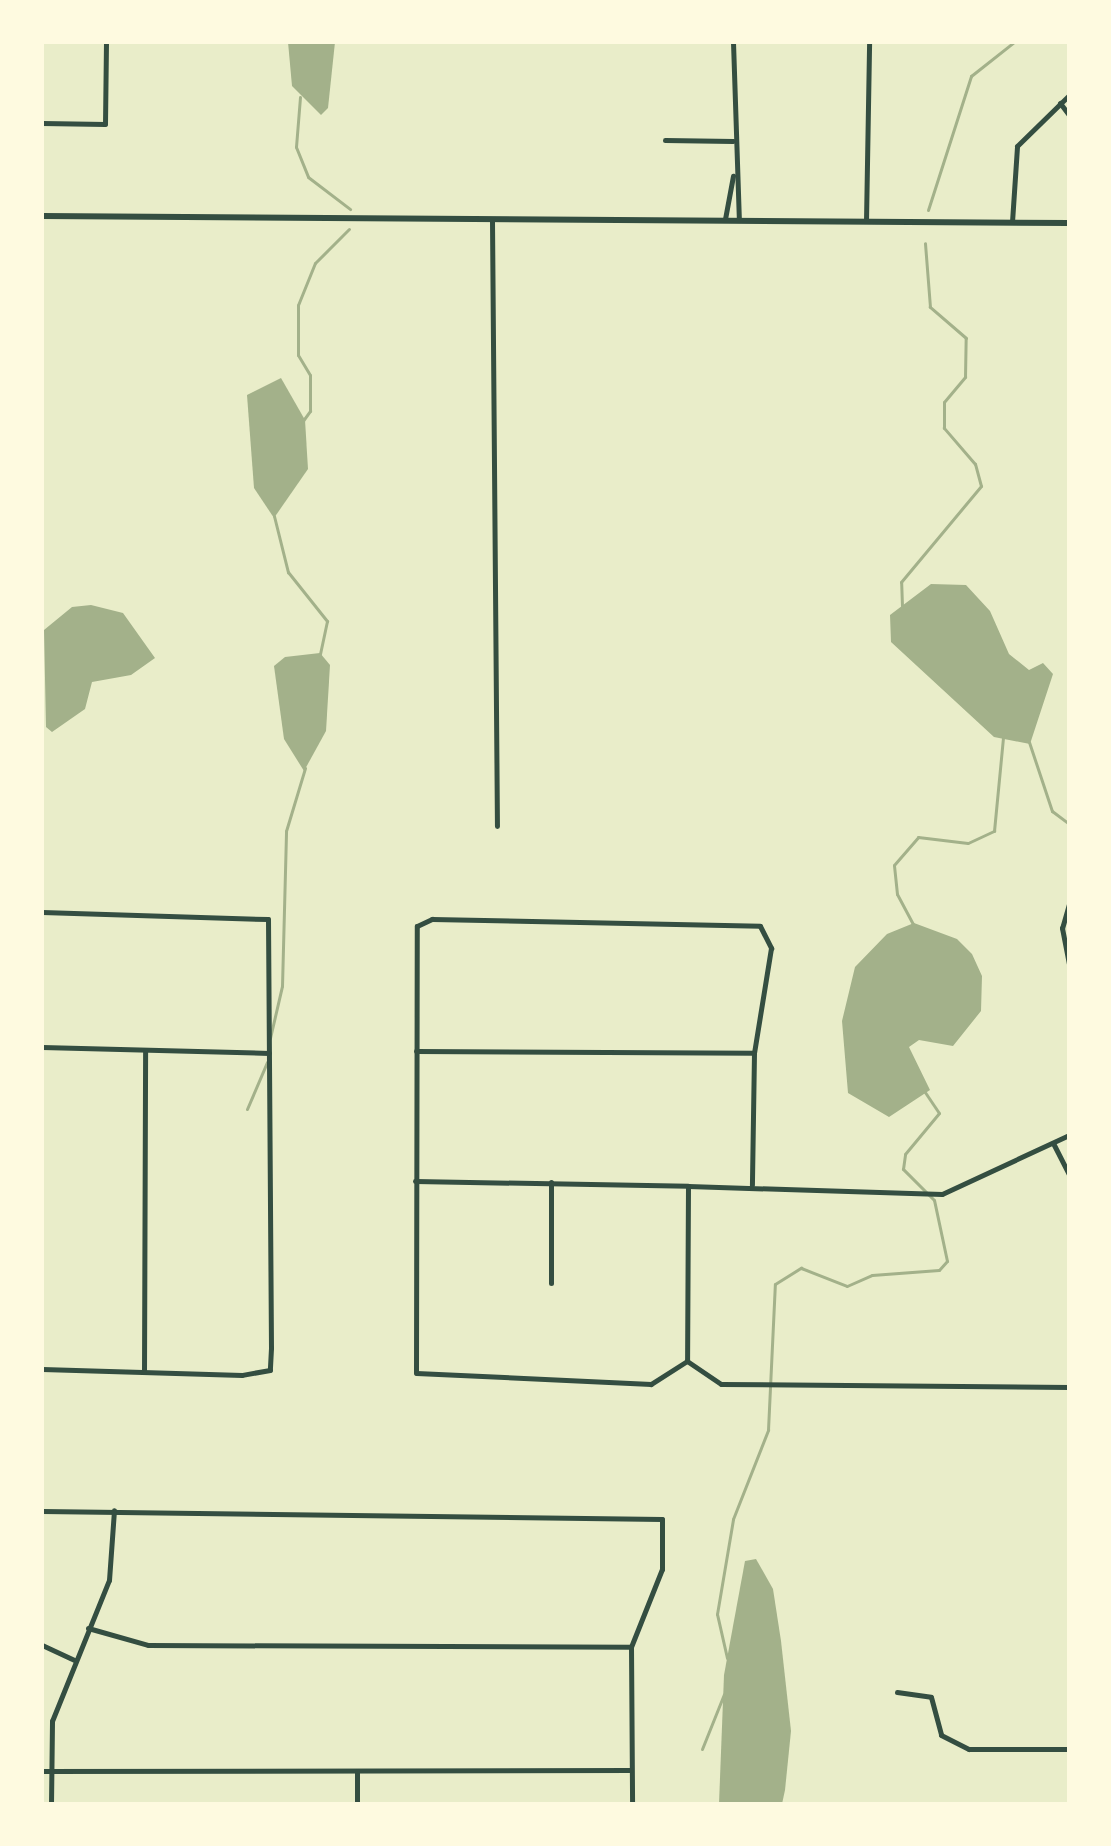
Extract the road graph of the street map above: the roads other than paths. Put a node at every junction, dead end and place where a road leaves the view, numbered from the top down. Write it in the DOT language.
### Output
graph roads {
  1 [pos="106,42"];
  2 [pos="733,42"];
  3 [pos="869,42"];
  4 [pos="1069,95"];
  5 [pos="1060,103"];
  6 [pos="1069,115"];
  7 [pos="42,123"];
  8 [pos="665,140"];
  9 [pos="733,141"];
  10 [pos="734,175"];
  11 [pos="42,216"];
  12 [pos="725,219"];
  13 [pos="739,219"];
  14 [pos="492,221"];
  15 [pos="866,221"];
  16 [pos="1012,222"];
  17 [pos="1069,223"];
  18 [pos="497,826"];
  19 [pos="1069,904"];
  20 [pos="42,912"];
  21 [pos="1069,965"];
  22 [pos="42,1047"];
  23 [pos="145,1050"];
  24 [pos="416,1051"];
  25 [pos="269,1053"];
  26 [pos="754,1053"];
  27 [pos="1069,1135"];
  28 [pos="1053,1143"];
  29 [pos="1069,1175"];
  30 [pos="415,1181"];
  31 [pos="551,1182"];
  32 [pos="752,1185"];
  33 [pos="688,1186"];
  34 [pos="551,1283"];
  35 [pos="687,1361"];
  36 [pos="42,1369"];
  37 [pos="144,1372"];
  38 [pos="1069,1387"];
  39 [pos="114,1510"];
  40 [pos="42,1511"];
  41 [pos="88,1628"];
  42 [pos="42,1645"];
  43 [pos="631,1647"];
  44 [pos="74,1660"];
  45 [pos="897,1692"];
  46 [pos="1069,1749"];
  47 [pos="631,1770"];
  48 [pos="42,1771"];
  49 [pos="51,1771"];
  50 [pos="357,1771"];
  51 [pos="51,1804"];
  52 [pos="357,1804"];
  53 [pos="632,1804"];
  1 -- 7 [label="street"];
  2 -- 9 [label="street"];
  3 -- 15 [label="street"];
  4 -- 5 [label="street"];
  5 -- 6 [label="street"];
  5 -- 16 [label="street"];
  8 -- 9 [label="street"];
  9 -- 10 [label="street"];
  10 -- 12 [label="street"];
  10 -- 13 [label="street"];
  11 -- 14 [label="street"];
  12 -- 13 [label="street"];
  12 -- 14 [label="street"];
  13 -- 15 [label="street"];
  14 -- 18 [label="street"];
  15 -- 16 [label="street"];
  16 -- 17 [label="street"];
  19 -- 21 [label="street"];
  20 -- 25 [label="street"];
  22 -- 23 [label="street"];
  23 -- 25 [label="street"];
  23 -- 37 [label="street"];
  24 -- 26 [label="street"];
  24 -- 26 [label="street"];
  24 -- 30 [label="street"];
  25 -- 37 [label="street"];
  26 -- 32 [label="street"];
  27 -- 28 [label="street"];
  28 -- 29 [label="street"];
  28 -- 32 [label="street"];
  30 -- 31 [label="street"];
  30 -- 35 [label="street"];
  31 -- 33 [label="street"];
  31 -- 34 [label="street"];
  32 -- 33 [label="street"];
  33 -- 35 [label="street"];
  35 -- 38 [label="street"];
  36 -- 37 [label="street"];
  39 -- 40 [label="street"];
  39 -- 41 [label="street"];
  39 -- 43 [label="street"];
  41 -- 43 [label="street"];
  41 -- 44 [label="street"];
  42 -- 44 [label="street"];
  43 -- 47 [label="street"];
  44 -- 49 [label="street"];
  45 -- 46 [label="street"];
  47 -- 50 [label="street"];
  47 -- 53 [label="street"];
  48 -- 49 [label="street"];
  49 -- 50 [label="street"];
  49 -- 51 [label="street"];
  50 -- 52 [label="street"];
}
